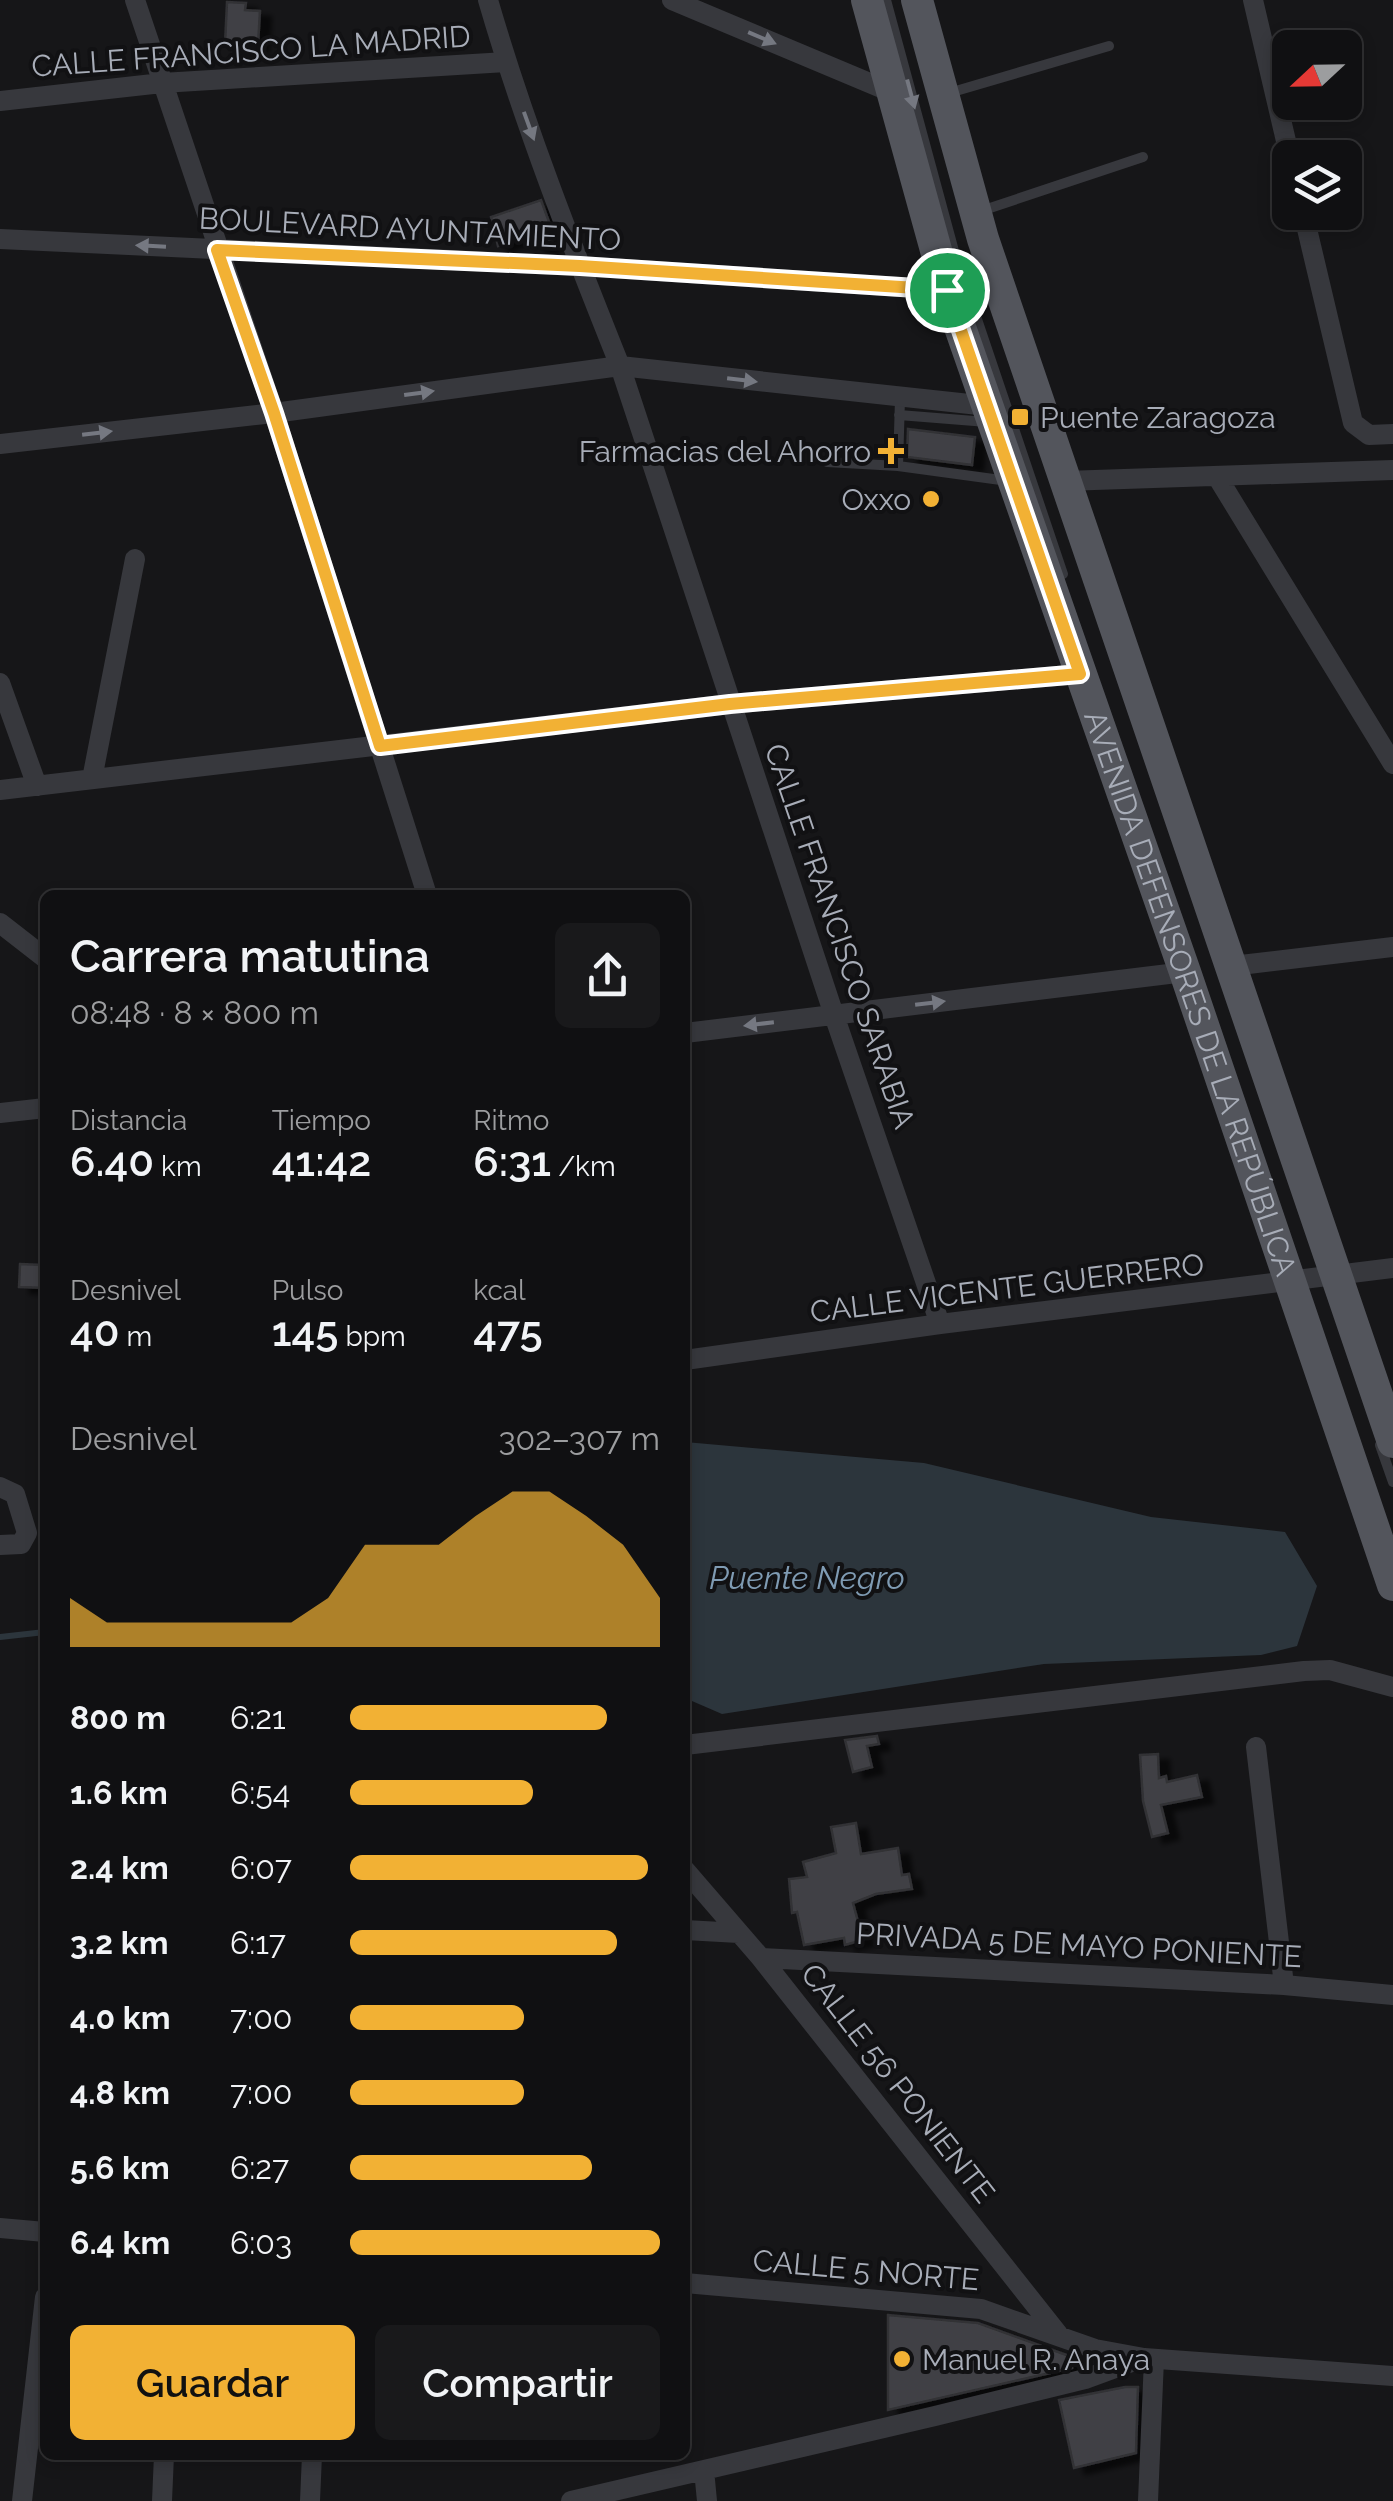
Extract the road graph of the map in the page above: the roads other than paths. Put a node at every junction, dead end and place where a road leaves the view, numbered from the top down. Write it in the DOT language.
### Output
graph roads {
  1 [pos="134,0"];
  2 [pos="488,0"];
  3 [pos="672,0"];
  4 [pos="867,0"];
  5 [pos="886,0"];
  6 [pos="918,0"];
  7 [pos="1252,0"];
  8 [pos="1108,46"];
  9 [pos="506,62"];
  10 [pos="162,83"];
  11 [pos="890,92"];
  12 [pos="943,94"];
  13 [pos="0,100"];
  14 [pos="1286,140"];
  15 [pos="1142,157"];
  16 [pos="976,213"];
  17 [pos="1307,230"];
  18 [pos="0,239"];
  19 [pos="217,250"];
  20 [pos="580,266"];
  21 [pos="975,281"];
  22 [pos="620,366"];
  23 [pos="899,407"];
  24 [pos="274,413"];
  25 [pos="983,418"];
  26 [pos="1393,434"];
  27 [pos="0,444"];
  28 [pos="827,462"];
  29 [pos="898,466"];
  30 [pos="1393,470"];
  31 [pos="1001,476"];
  32 [pos="1218,478"];
  33 [pos="1065,481"];
  34 [pos="135,559"];
  35 [pos="1067,585"];
  36 [pos="1080,674"];
  37 [pos="0,683"];
  38 [pos="730,704"];
  39 [pos="380,746"];
  40 [pos="1393,764"];
  41 [pos="92,778"];
  42 [pos="37,786"];
  43 [pos="0,790"];
  44 [pos="425,890"];
  45 [pos="0,923"];
  46 [pos="1393,947"];
  47 [pos="40,954"];
  48 [pos="1187,957"];
  49 [pos="1232,966"];
  50 [pos="834,1015"];
  51 [pos="690,1031"];
  52 [pos="40,1109"];
  53 [pos="0,1113"];
  54 [pos="1393,1268"];
  55 [pos="1316,1279"];
  56 [pos="1316,1318"];
  57 [pos="940,1324"];
  58 [pos="690,1359"];
  59 [pos="1383,1434"];
  60 [pos="1393,1482"];
  61 [pos="0,1487"];
  62 [pos="0,1545"];
  63 [pos="1393,1585"];
  64 [pos="1393,1686"];
  65 [pos="690,1744"];
  66 [pos="1256,1747"];
  67 [pos="690,1876"];
  68 [pos="690,1930"];
  69 [pos="740,1934"];
  70 [pos="760,1958"];
  71 [pos="1284,1985"];
  72 [pos="1393,1995"];
  73 [pos="0,2228"];
  74 [pos="40,2232"];
  75 [pos="690,2283"];
  76 [pos="1060,2335"];
  77 [pos="40,2341"];
  78 [pos="1149,2358"];
  79 [pos="1393,2376"];
  80 [pos="164,2460"];
  81 [pos="312,2460"];
  82 [pos="704,2470"];
  83 [pos="22,2501"];
  84 [pos="162,2501"];
  85 [pos="310,2501"];
  86 [pos="571,2501"];
  87 [pos="707,2501"];
  88 [pos="1148,2501"];
  1 -- 10 [label="street"];
  2 -- 9 [label="street, CALLE FRANCISCO SARABIA"];
  3 -- 11 [label="street, one-way"];
  4 -- 11 [label="main road, AVENIDA DEFENSORES DE LA REPÚBLICA"];
  5 -- 21 [label="lane, one-way"];
  6 -- 12 [label="main road, AVENIDA DEFENSORES DE LA REPÚBLICA"];
  7 -- 14 [label="street"];
  8 -- 12 [label="lane"];
  9 -- 10 [label="street, CALLE FRANCISCO LA MADRID"];
  9 -- 20 [label="street, CALLE FRANCISCO SARABIA, one-way"];
  10 -- 13 [label="street, CALLE FRANCISCO LA MADRID"];
  10 -- 19 [label="street"];
  11 -- 21 [label="main road, AVENIDA DEFENSORES DE LA REPÚBLICA"];
  12 -- 16 [label="main road, AVENIDA DEFENSORES DE LA REPÚBLICA"];
  15 -- 16 [label="lane"];
  16 -- 21 [label="main road, AVENIDA DEFENSORES DE LA REPÚBLICA"];
  17 -- 26 [label="street"];
  19 -- 18 [label="street, BOULEVARD AYUNTAMIENTO, one-way"];
  19 -- 20 [label="street, BOULEVARD AYUNTAMIENTO"];
  19 -- 24 [label="street"];
  20 -- 21 [label="street, BOULEVARD AYUNTAMIENTO"];
  20 -- 22 [label="street, CALLE FRANCISCO SARABIA"];
  21 -- 25 [label="main road, AVENIDA DEFENSORES DE LA REPÚBLICA"];
  21 -- 33 [label="main road, AVENIDA DEFENSORES DE LA REPÚBLICA"];
  21 -- 35 [label="lane"];
  22 -- 23 [label="street, one-way"];
  24 -- 22 [label="street, one-way"];
  22 -- 38 [label="street, CALLE FRANCISCO SARABIA"];
  23 -- 25 [label="street"];
  23 -- 29 [label="lane"];
  27 -- 24 [label="street, one-way"];
  24 -- 39 [label="street"];
  25 -- 31 [label="main road, AVENIDA DEFENSORES DE LA REPÚBLICA"];
  28 -- 29 [label="lane"];
  29 -- 31 [label="lane"];
  30 -- 32 [label="street"];
  31 -- 36 [label="main road, AVENIDA DEFENSORES DE LA REPÚBLICA"];
  32 -- 33 [label="street"];
  32 -- 40 [label="street"];
  33 -- 49 [label="main road, AVENIDA DEFENSORES DE LA REPÚBLICA"];
  34 -- 41 [label="street"];
  36 -- 38 [label="street"];
  36 -- 48 [label="main road, AVENIDA DEFENSORES DE LA REPÚBLICA"];
  37 -- 42 [label="street"];
  38 -- 39 [label="street"];
  38 -- 50 [label="street, CALLE FRANCISCO SARABIA"];
  39 -- 41 [label="street"];
  39 -- 44 [label="street"];
  41 -- 42 [label="street"];
  42 -- 43 [label="street"];
  45 -- 47 [label="street"];
  46 -- 49 [label="street"];
  50 -- 48 [label="street, one-way"];
  48 -- 55 [label="main road, AVENIDA DEFENSORES DE LA REPÚBLICA"];
  49 -- 55 [label="main road, AVENIDA DEFENSORES DE LA REPÚBLICA"];
  50 -- 51 [label="street, one-way"];
  50 -- 57 [label="street, CALLE FRANCISCO SARABIA"];
  52 -- 53 [label="street"];
  54 -- 55 [label="street, CALLE VICENTE GUERRERO"];
  55 -- 56 [label="lane"];
  55 -- 57 [label="street, CALLE VICENTE GUERRERO"];
  55 -- 59 [label="main road, AVENIDA DEFENSORES DE LA REPÚBLICA"];
  55 -- 63 [label="main road, AVENIDA DEFENSORES DE LA REPÚBLICA"];
  57 -- 58 [label="street, CALLE VICENTE GUERRERO"];
  59 -- 60 [label="lane"];
  61 -- 62 [label="street"];
  64 -- 65 [label="street"];
  66 -- 71 [label="street"];
  67 -- 69 [label="street, CALLE 56 PONIENTE"];
  68 -- 69 [label="street"];
  69 -- 70 [label="street, CALLE 56 PONIENTE"];
  70 -- 71 [label="street, PRIVADA 5 DE MAYO PONIENTE"];
  70 -- 76 [label="street, CALLE 56 PONIENTE"];
  71 -- 72 [label="street, PRIVADA 5 DE MAYO PONIENTE"];
  73 -- 74 [label="street"];
  75 -- 76 [label="street, CALLE 5 NORTE"];
  76 -- 78 [label="street, CALLE 5 NORTE"];
  77 -- 83 [label="street"];
  78 -- 79 [label="street, CALLE 5 NORTE"];
  78 -- 82 [label="street"];
  78 -- 88 [label="street"];
  80 -- 84 [label="street"];
  81 -- 85 [label="street"];
  82 -- 86 [label="street"];
  82 -- 87 [label="street"];
}
